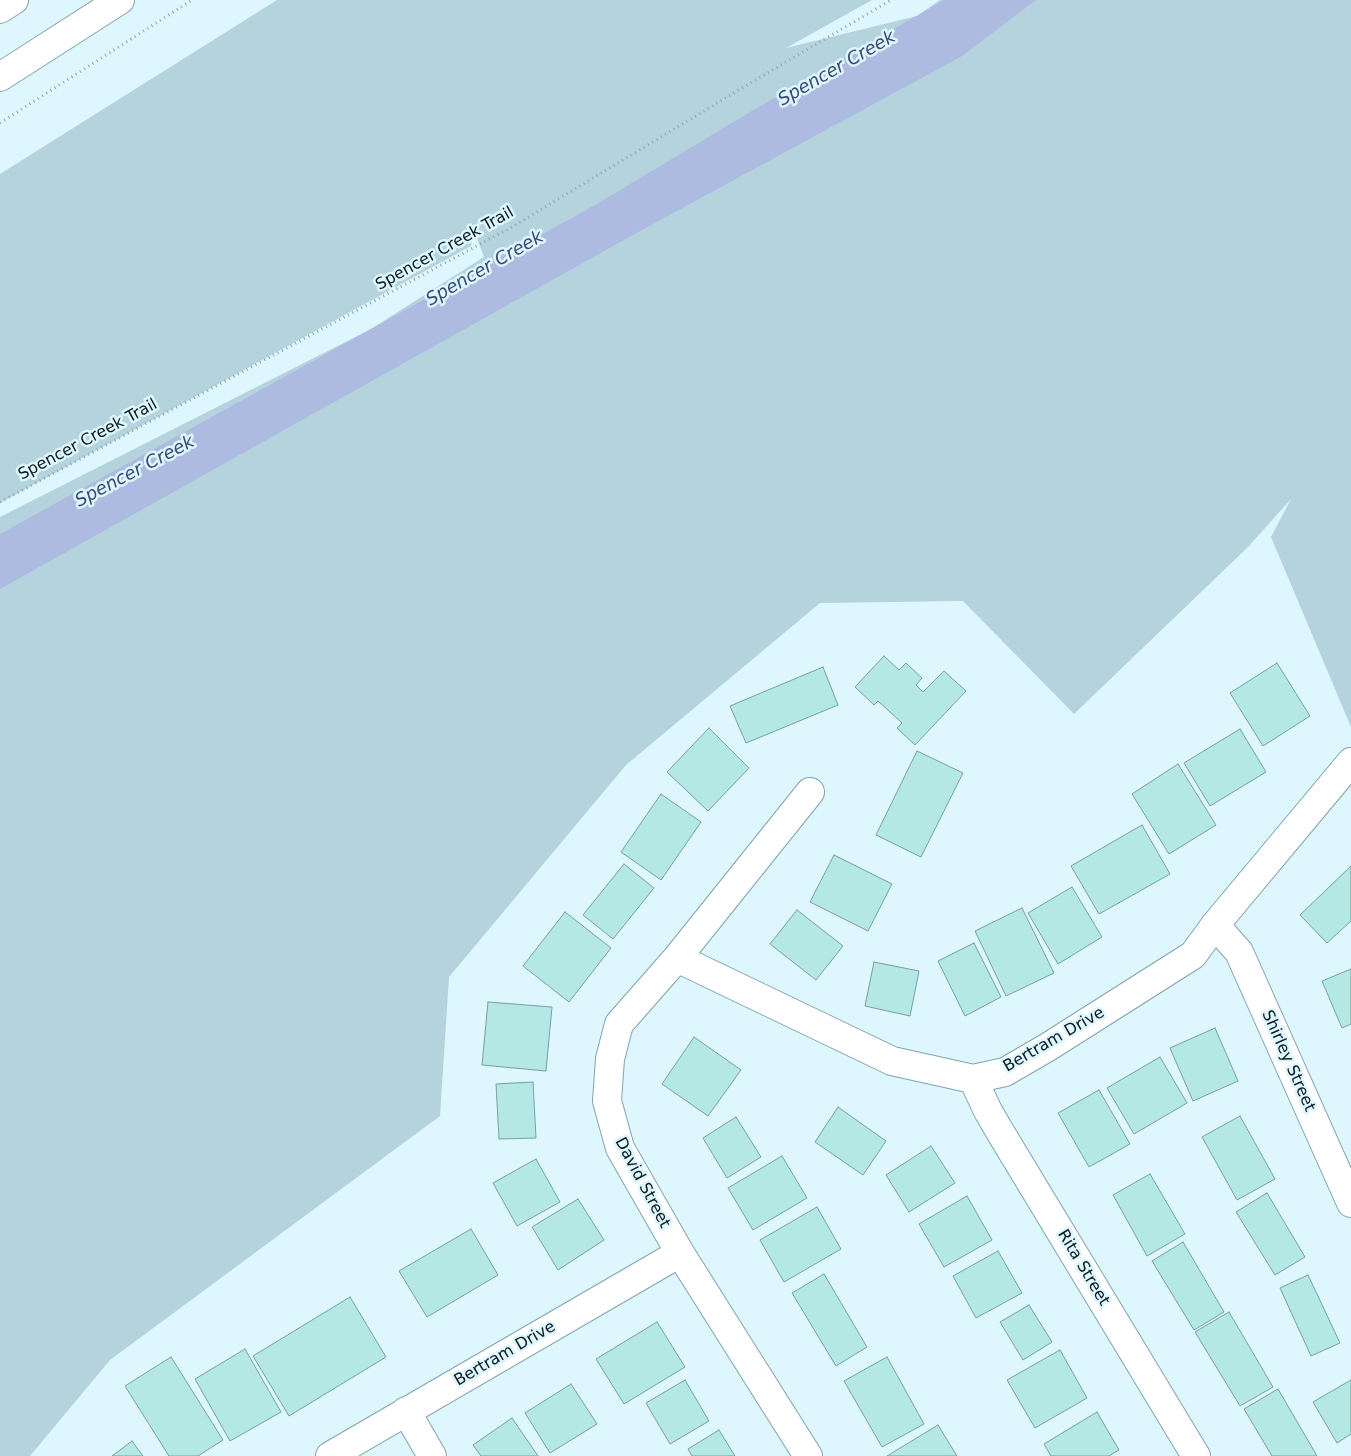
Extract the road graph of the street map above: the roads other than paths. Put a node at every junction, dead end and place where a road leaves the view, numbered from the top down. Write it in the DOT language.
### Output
graph roads {
  1 [pos="14,0"];
  2 [pos="120,0"];
  3 [pos="0,9"];
  4 [pos="0,77"];
  5 [pos="1351,762"];
  6 [pos="810,792"];
  7 [pos="1215,925"];
  8 [pos="677,958"];
  9 [pos="973,1079"];
  10 [pos="1351,1203"];
  11 [pos="680,1253"];
  12 [pos="406,1411"];
  13 [pos="330,1456"];
  14 [pos="432,1456"];
  15 [pos="808,1456"];
  16 [pos="1196,1456"];
  1 -- 3 [label="street"];
  2 -- 4 [label="street"];
  5 -- 7 [label="street, Bertram Drive"];
  6 -- 8 [label="street, David Street"];
  7 -- 9 [label="street, Bertram Drive"];
  7 -- 10 [label="street, Shirley Street"];
  8 -- 9 [label="street, Bertram Drive"];
  8 -- 11 [label="street, David Street"];
  9 -- 16 [label="street, Rita Street"];
  11 -- 12 [label="street, Bertram Drive"];
  11 -- 15 [label="street, David Street"];
  12 -- 13 [label="street, Bertram Drive"];
  12 -- 14 [label="street"];
}
